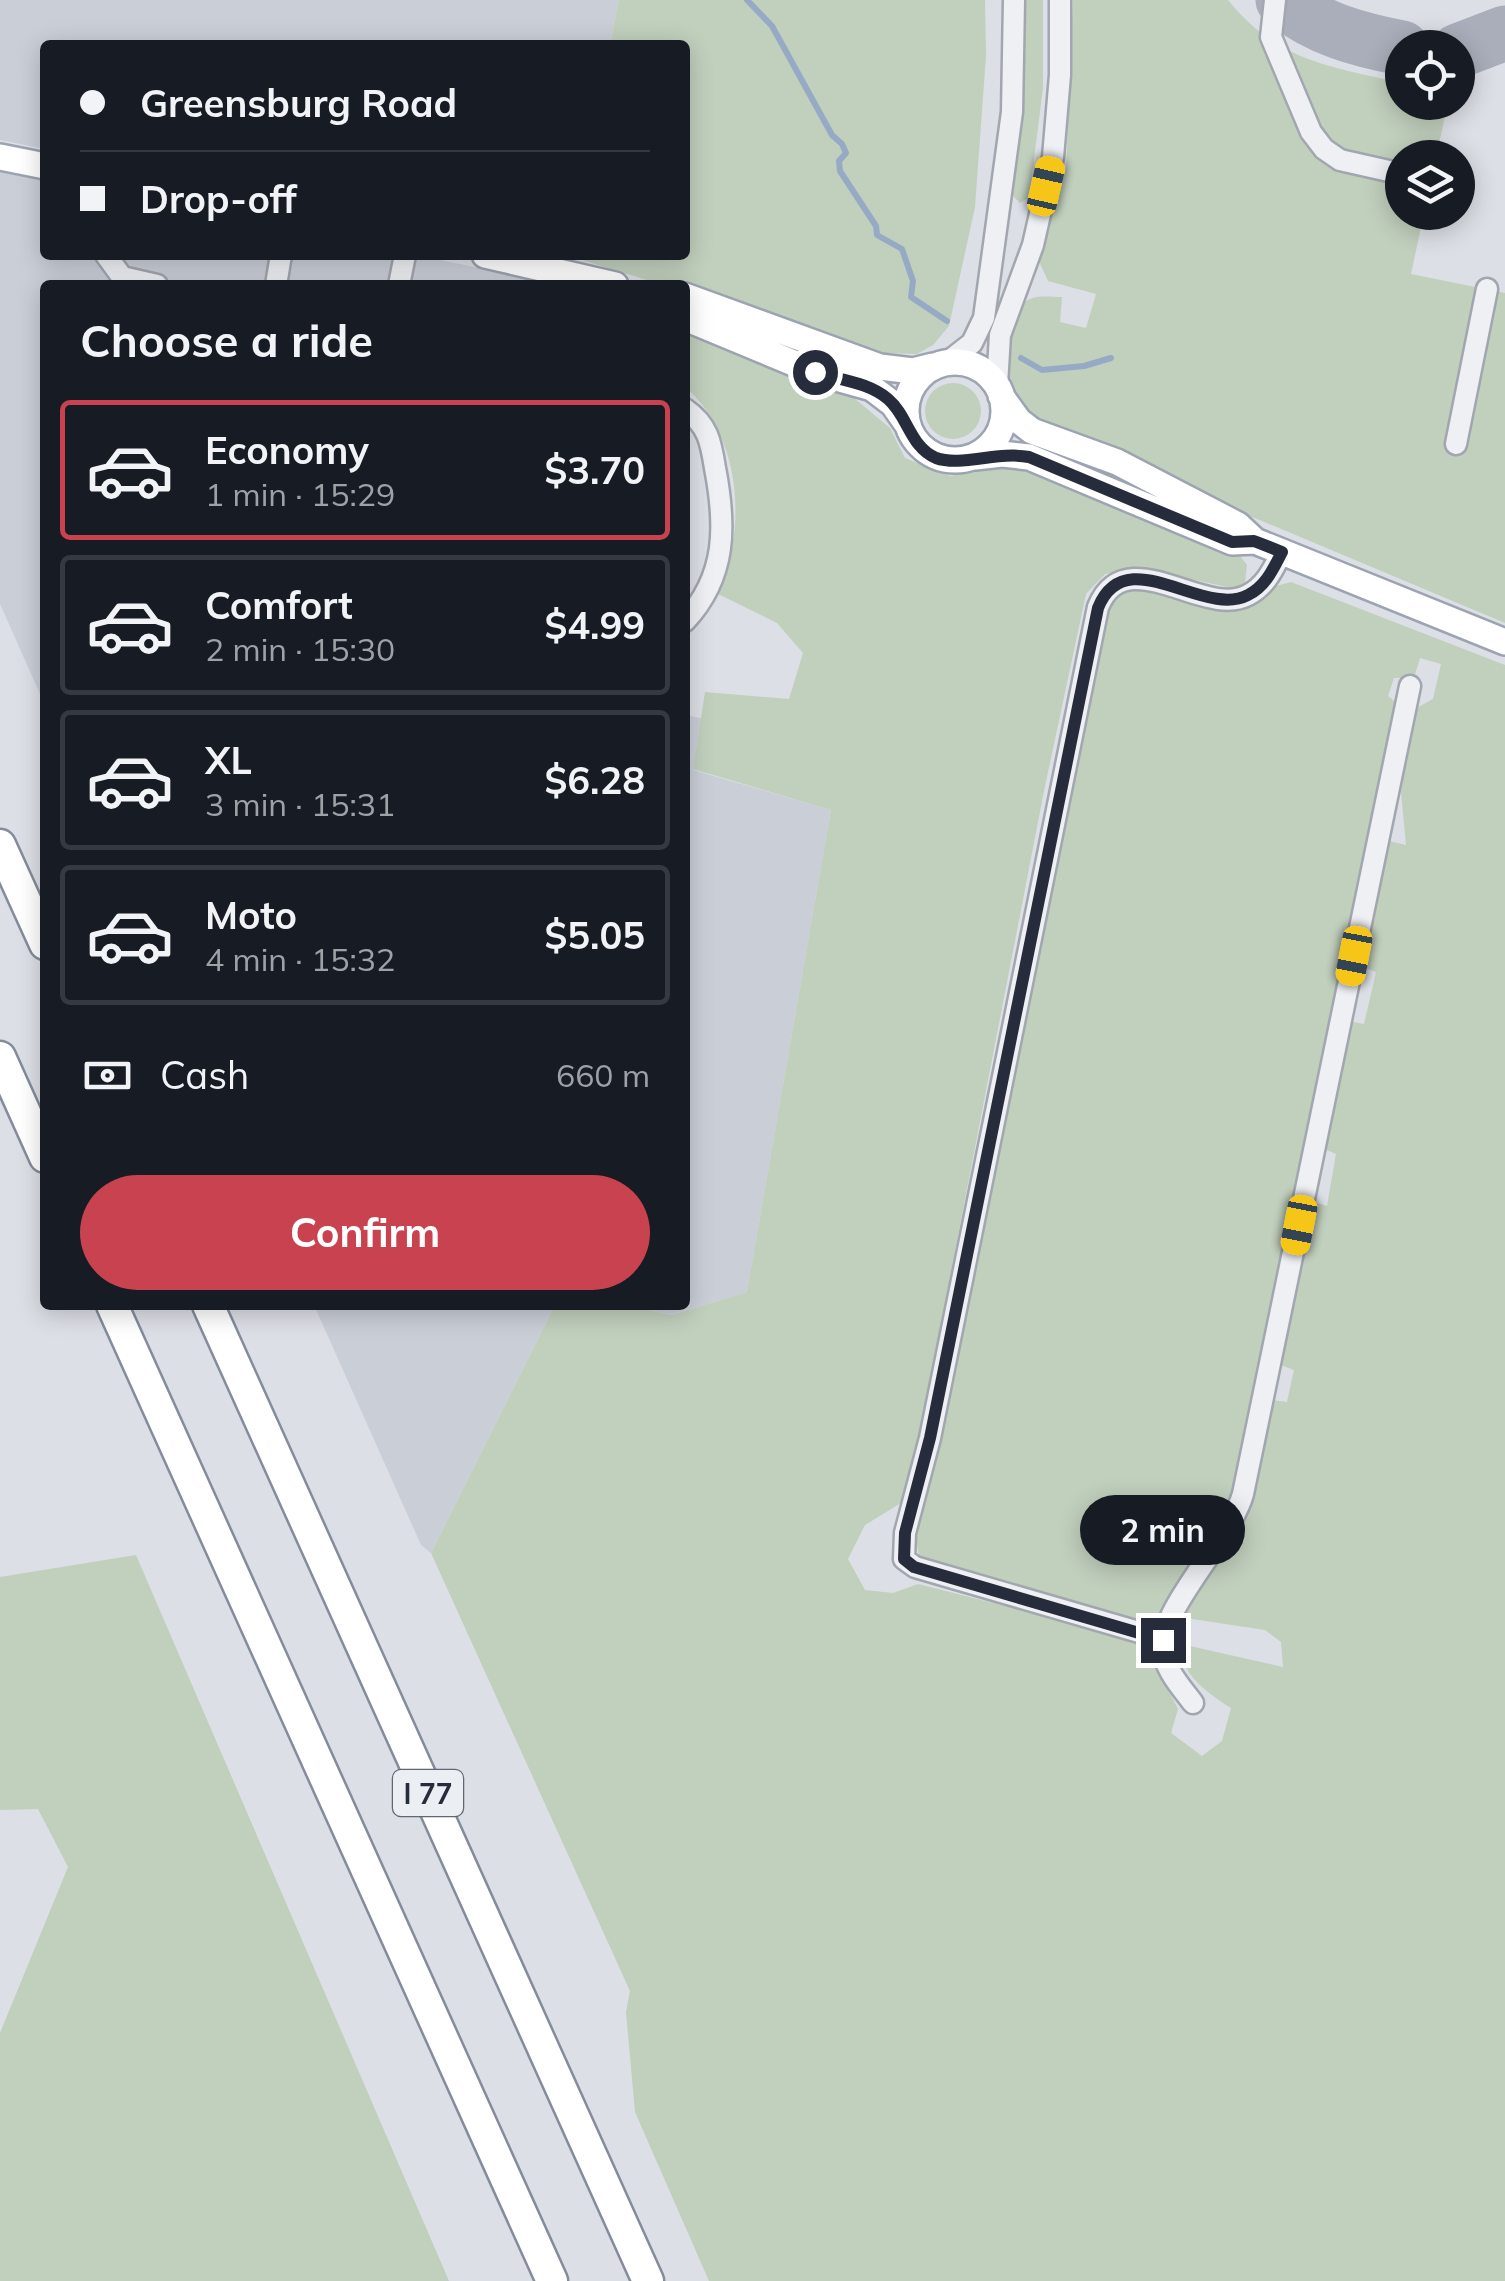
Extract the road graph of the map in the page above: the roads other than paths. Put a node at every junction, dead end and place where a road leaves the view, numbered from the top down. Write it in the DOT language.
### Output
graph roads {
  1 [pos="1014,0"];
  2 [pos="1060,0"];
  3 [pos="1275,0"];
  4 [pos="0,157"];
  5 [pos="40,165"];
  6 [pos="1385,170"];
  7 [pos="110,260"];
  8 [pos="507,260"];
  9 [pos="135,280"];
  10 [pos="593,280"];
  11 [pos="1488,289"];
  12 [pos="690,298"];
  13 [pos="690,320"];
  14 [pos="944,363"];
  15 [pos="999,390"];
  16 [pos="690,412"];
  17 [pos="907,424"];
  18 [pos="1456,444"];
  19 [pos="975,457"];
  20 [pos="1254,541"];
  21 [pos="1282,552"];
  22 [pos="690,615"];
  23 [pos="1505,642"];
  24 [pos="1410,686"];
  25 [pos="0,844"];
  26 [pos="40,933"];
  27 [pos="0,1057"];
  28 [pos="40,1146"];
  29 [pos="114,1310"];
  30 [pos="210,1310"];
  31 [pos="1163,1640"];
  32 [pos="1193,1703"];
  33 [pos="552,2281"];
  34 [pos="648,2281"];
  1 -- 14 [label="street"];
  2 -- 15 [label="street"];
  3 -- 6 [label="street"];
  4 -- 5 [label="main road"];
  7 -- 9 [label="street"];
  8 -- 10 [label="main road"];
  11 -- 18 [label="street"];
  12 -- 14 [label="main road"];
  13 -- 17 [label="main road"];
  14 -- 15 [label="main road"];
  14 -- 17 [label="main road"];
  15 -- 19 [label="main road"];
  15 -- 20 [label="main road"];
  16 -- 22 [label="street"];
  17 -- 19 [label="main road"];
  19 -- 20 [label="main road"];
  20 -- 21 [label="main road"];
  21 -- 23 [label="main road"];
  21 -- 31 [label="street"];
  24 -- 31 [label="street"];
  25 -- 26 [label="highway"];
  27 -- 28 [label="highway"];
  29 -- 33 [label="highway"];
  30 -- 34 [label="highway, I 77"];
  31 -- 32 [label="street"];
}
